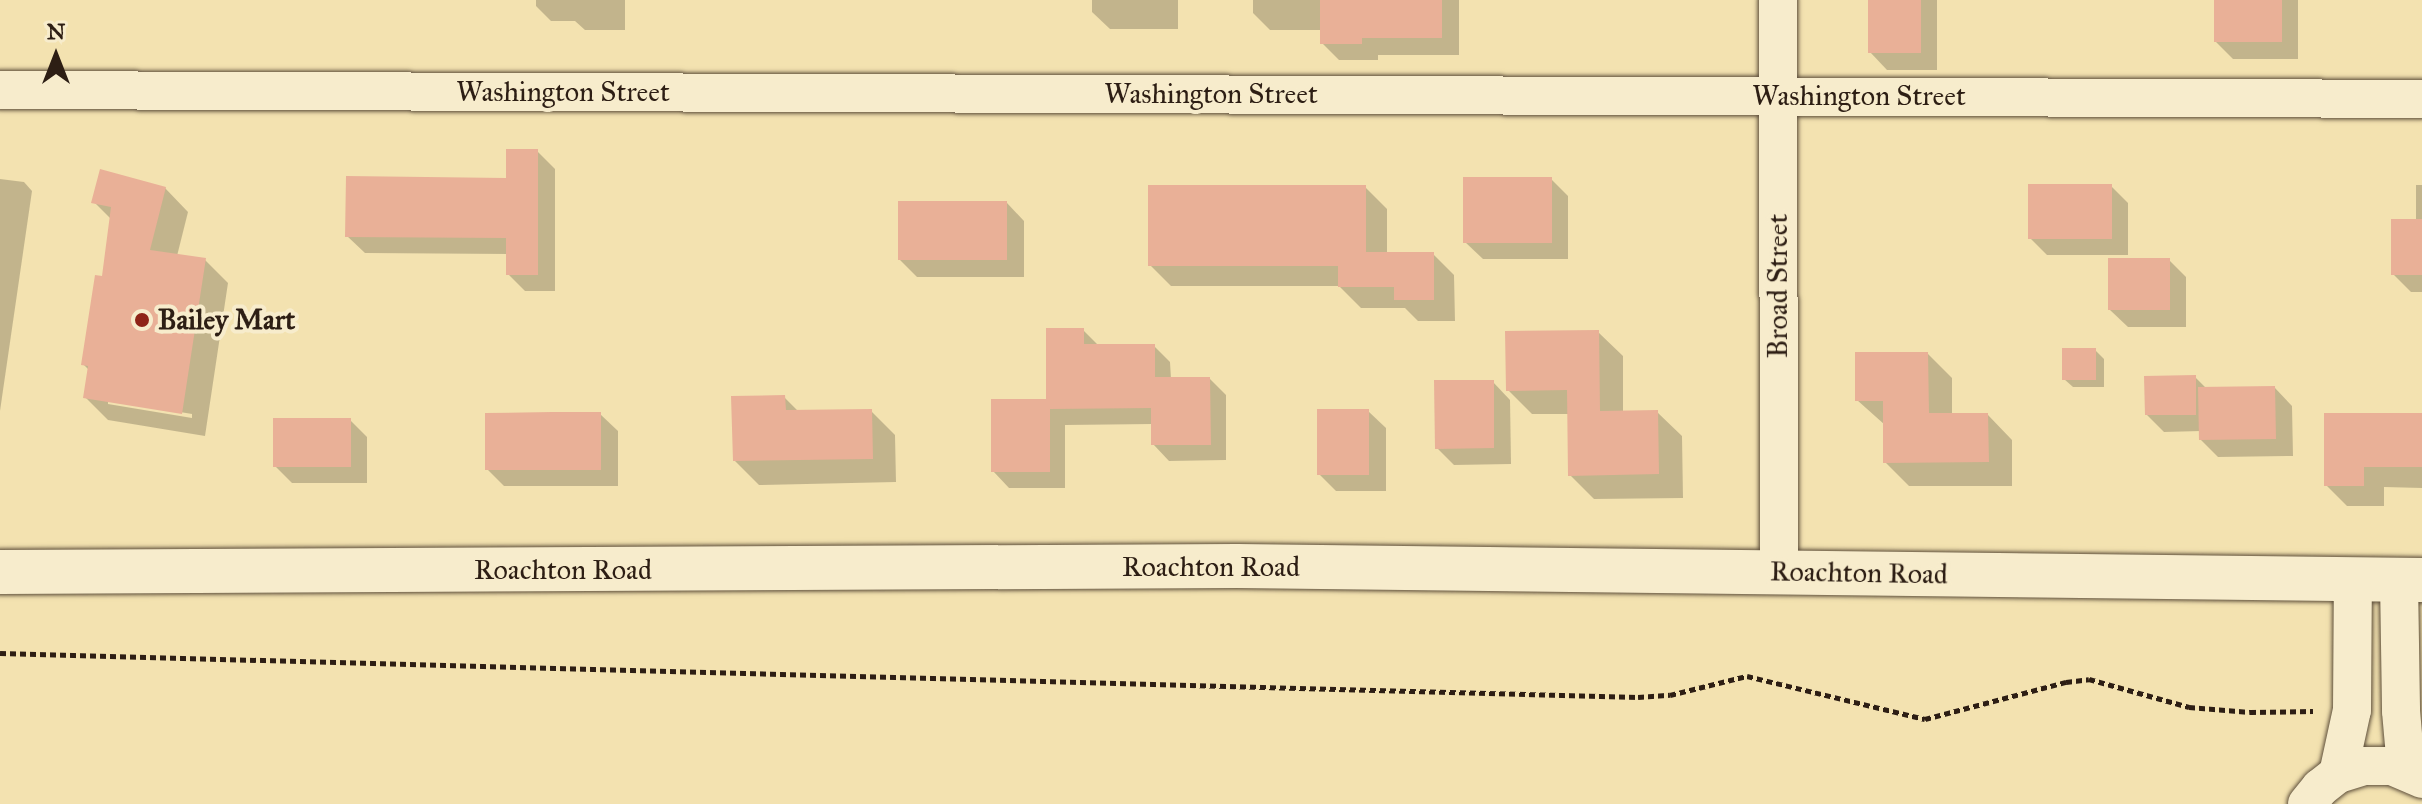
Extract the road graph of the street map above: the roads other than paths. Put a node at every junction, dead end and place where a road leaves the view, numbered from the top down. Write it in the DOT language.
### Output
graph roads {
  1 [pos="1778,0"];
  2 [pos="0,90"];
  3 [pos="1778,96"];
  4 [pos="2422,99"];
  5 [pos="0,572"];
  6 [pos="1779,572"];
  7 [pos="2353,579"];
  8 [pos="2411,580"];
  9 [pos="2338,774"];
  10 [pos="2420,777"];
  11 [pos="2307,804"];
  1 -- 3 [label="street, Broad Street"];
  2 -- 3 [label="street, Washington Street"];
  3 -- 4 [label="street, Washington Street"];
  3 -- 6 [label="street, Broad Street"];
  5 -- 6 [label="street, Roachton Road"];
  6 -- 7 [label="street, Roachton Road"];
  7 -- 8 [label="street, Roachton Road"];
  7 -- 9 [label="street"];
  8 -- 10 [label="street"];
  9 -- 10 [label="street"];
  9 -- 11 [label="street"];
}
